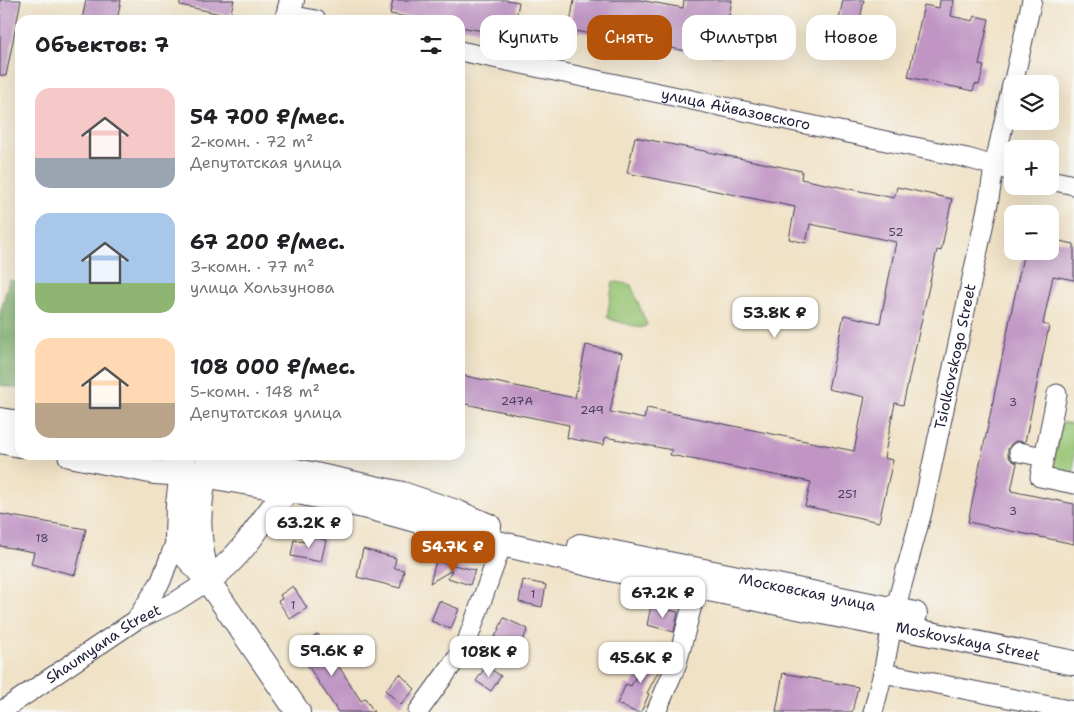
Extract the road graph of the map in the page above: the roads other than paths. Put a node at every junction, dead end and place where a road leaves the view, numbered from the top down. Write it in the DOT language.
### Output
graph roads {
  1 [pos="1032,0"];
  2 [pos="465,52"];
  3 [pos="1015,75"];
  4 [pos="1004,123"];
  5 [pos="994,166"];
  6 [pos="1004,169"];
  7 [pos="1059,182"];
  8 [pos="1074,185"];
  9 [pos="1057,394"];
  10 [pos="0,420"];
  11 [pos="15,422"];
  12 [pos="0,441"];
  13 [pos="15,444"];
  14 [pos="1019,452"];
  15 [pos="1044,457"];
  16 [pos="95,460"];
  17 [pos="247,460"];
  18 [pos="303,460"];
  19 [pos="182,464"];
  20 [pos="206,465"];
  21 [pos="1074,484"];
  22 [pos="289,490"];
  23 [pos="402,494"];
  24 [pos="177,538"];
  25 [pos="502,544"];
  26 [pos="208,581"];
  27 [pos="697,586"];
  28 [pos="894,618"];
  29 [pos="136,620"];
  30 [pos="1074,646"];
  31 [pos="1074,663"];
  32 [pos="883,673"];
  33 [pos="1074,711"];
  34 [pos="0,712"];
  35 [pos="298,712"];
  36 [pos="418,712"];
  37 [pos="656,712"];
  38 [pos="873,712"];
  1 -- 3 [label="street, Tsiolkovskogo Street"];
  2 -- 5 [label="street, улица Айвазовского"];
  4 -- 5 [label="street, Tsiolkovskogo Street"];
  5 -- 6 [label="street, улица Айвазовского"];
  5 -- 28 [label="street, Tsiolkovskogo Street"];
  7 -- 8 [label="street"];
  9 -- 15 [label="street"];
  10 -- 11 [label="main road"];
  12 -- 13 [label="main road"];
  14 -- 15 [label="street"];
  15 -- 21 [label="street"];
  16 -- 19 [label="main road"];
  17 -- 23 [label="main road, Московская улица"];
  18 -- 23 [label="main road"];
  19 -- 20 [label="main road"];
  19 -- 24 [label="main road"];
  20 -- 22 [label="main road"];
  20 -- 26 [label="main road"];
  22 -- 25 [label="main road"];
  22 -- 26 [label="main road"];
  23 -- 28 [label="main road, Московская улица"];
  24 -- 26 [label="main road"];
  24 -- 29 [label="street"];
  25 -- 27 [label="main road, Moskovskaya Street"];
  25 -- 36 [label="street"];
  26 -- 29 [label="street, Shaumyana Street"];
  26 -- 35 [label="main road"];
  27 -- 28 [label="main road, Moskovskaya Street"];
  27 -- 37 [label="street"];
  28 -- 30 [label="main road, Московская улица"];
  28 -- 31 [label="main road, Moskovskaya Street"];
  28 -- 32 [label="street, Tsiolkovskogo Street"];
  29 -- 34 [label="street, Shaumyana Street"];
  32 -- 33 [label="street"];
  32 -- 38 [label="street, Tsiolkovskogo Street"];
}
